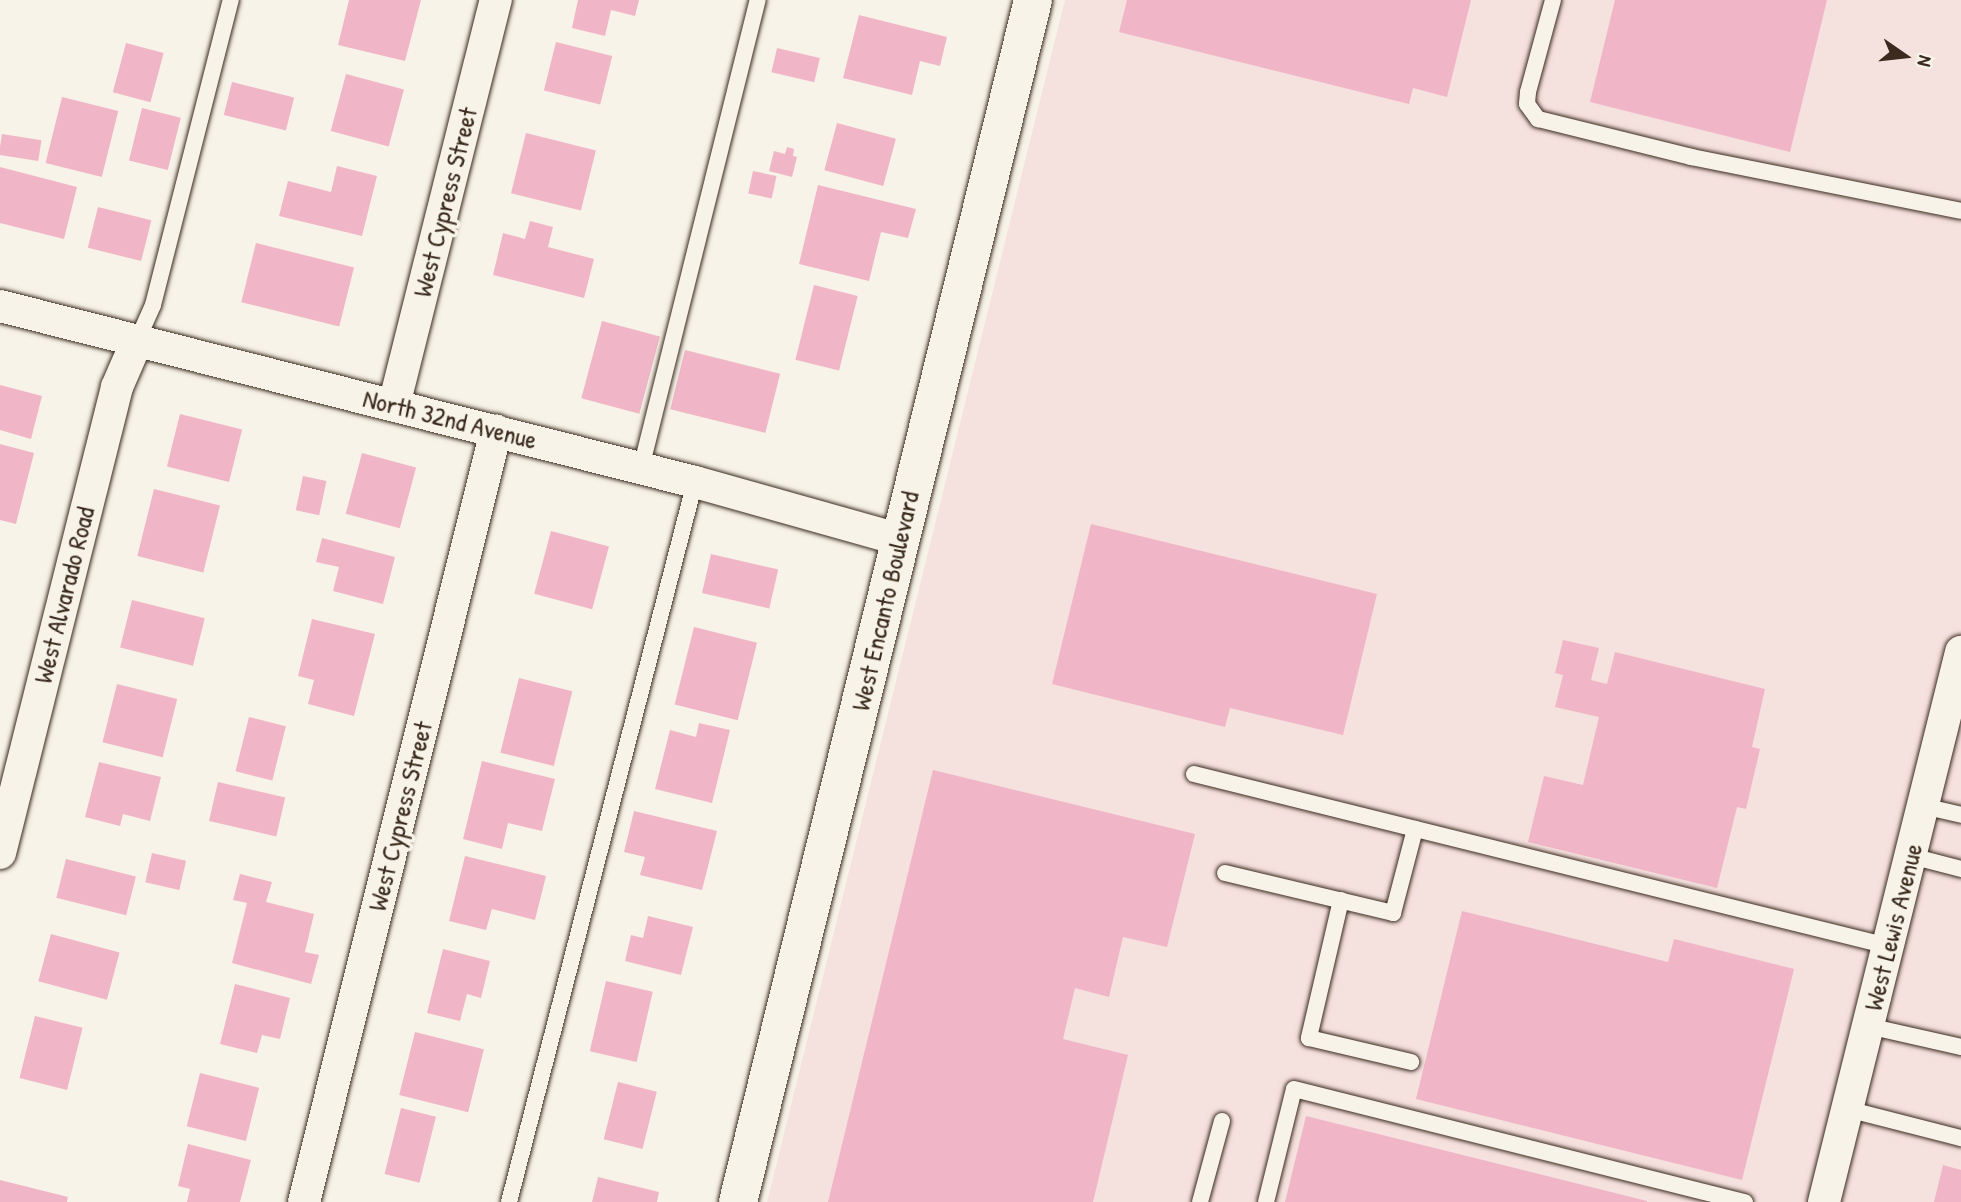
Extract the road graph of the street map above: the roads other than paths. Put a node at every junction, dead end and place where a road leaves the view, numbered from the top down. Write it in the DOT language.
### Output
graph roads {
  1 [pos="231,0"];
  2 [pos="496,0"];
  3 [pos="758,0"];
  4 [pos="1033,0"];
  5 [pos="1553,0"];
  6 [pos="1961,211"];
  7 [pos="0,306"];
  8 [pos="137,341"];
  9 [pos="394,405"];
  10 [pos="496,431"];
  11 [pos="641,468"];
  12 [pos="695,482"];
  13 [pos="898,539"];
  14 [pos="1961,652"];
  15 [pos="1194,774"];
  16 [pos="1923,806"];
  17 [pos="1961,815"];
  18 [pos="1415,829"];
  19 [pos="0,853"];
  20 [pos="1910,856"];
  21 [pos="1961,869"];
  22 [pos="1224,873"];
  23 [pos="1341,900"];
  24 [pos="1888,946"];
  25 [pos="1868,1026"];
  26 [pos="1961,1047"];
  27 [pos="1411,1062"];
  28 [pos="1847,1109"];
  29 [pos="1222,1121"];
  30 [pos="1961,1138"];
  31 [pos="304,1202"];
  32 [pos="509,1202"];
  33 [pos="738,1202"];
  34 [pos="1200,1202"];
  35 [pos="1266,1202"];
  36 [pos="1745,1202"];
  37 [pos="1824,1202"];
  1 -- 8 [label="lane"];
  2 -- 9 [label="street, West Cypress Street"];
  3 -- 11 [label="lane"];
  4 -- 13 [label="street, West Encanto Boulevard"];
  5 -- 6 [label="lane"];
  7 -- 8 [label="street, North 32nd Avenue"];
  8 -- 9 [label="street, North 32nd Avenue"];
  8 -- 19 [label="street, West Alvarado Road"];
  9 -- 10 [label="street, North 32nd Avenue"];
  10 -- 11 [label="street, North 32nd Avenue"];
  10 -- 31 [label="street, West Cypress Street"];
  11 -- 12 [label="street, North 32nd Avenue"];
  12 -- 13 [label="street, North 32nd Avenue"];
  12 -- 32 [label="lane"];
  13 -- 33 [label="street, West Encanto Boulevard"];
  14 -- 16 [label="street, West Lewis Avenue"];
  15 -- 18 [label="lane"];
  16 -- 17 [label="lane"];
  16 -- 20 [label="street, West Lewis Avenue"];
  18 -- 23 [label="lane"];
  18 -- 24 [label="lane"];
  20 -- 21 [label="lane"];
  20 -- 24 [label="street, West Lewis Avenue"];
  22 -- 23 [label="lane"];
  23 -- 27 [label="lane"];
  24 -- 25 [label="street, West Lewis Avenue"];
  25 -- 26 [label="lane"];
  25 -- 28 [label="street, West Lewis Avenue"];
  28 -- 30 [label="lane"];
  28 -- 37 [label="street, West Lewis Avenue"];
  29 -- 34 [label="lane"];
  35 -- 36 [label="lane"];
}
